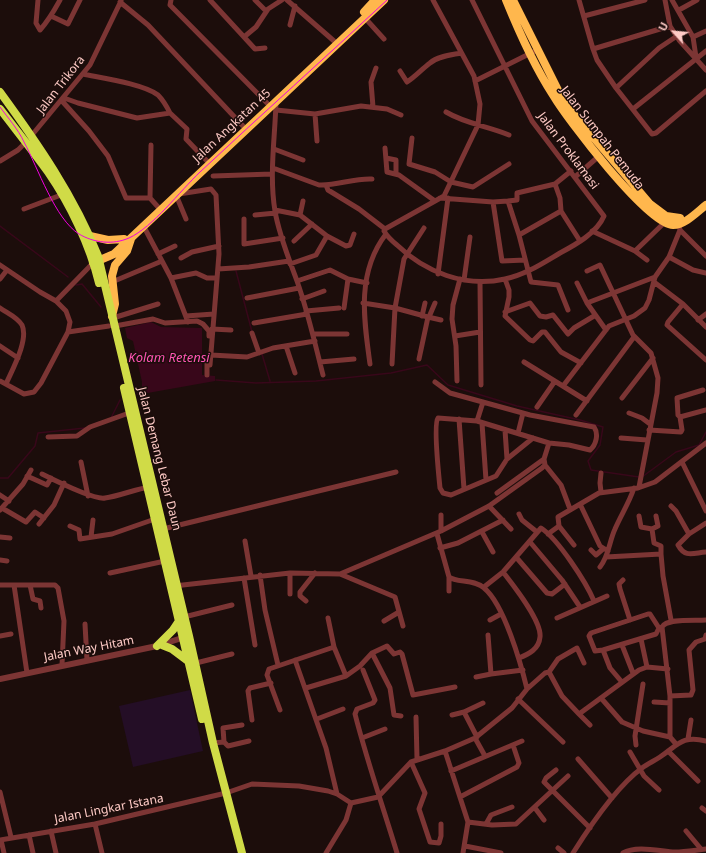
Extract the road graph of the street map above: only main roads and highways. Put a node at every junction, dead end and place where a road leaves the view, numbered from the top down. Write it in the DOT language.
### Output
graph roads {
  1 [pos="375,0"];
  2 [pos="384,0"];
  3 [pos="506,0"];
  4 [pos="513,0"];
  5 [pos="534,52"];
  6 [pos="0,92"];
  7 [pos="0,109"];
  8 [pos="706,203"];
  9 [pos="680,224"];
  10 [pos="90,236"];
  11 [pos="128,239"];
  12 [pos="96,259"];
  13 [pos="112,321"];
  14 [pos="150,487"];
  15 [pos="174,586"];
  16 [pos="182,619"];
  17 [pos="192,662"];
  18 [pos="223,793"];
  19 [pos="237,853"];
  20 [pos="242,853"];
  1 -- 11 [label="main road, Jalan Angkatan 45"];
  2 -- 11 [label="main road, Jalan Angkatan 45"];
  3 -- 5 [label="main road, Jalan Sumpah Pemuda"];
  4 -- 5 [label="main road, Jalan Sumpah Pemuda"];
  5 -- 9 [label="main road, Jalan Sumpah Pemuda"];
  5 -- 9 [label="main road, Jalan Sumpah Pemuda"];
  6 -- 10 [label="highway, Jalan Demang Lebar Daun"];
  7 -- 12 [label="highway, Jalan Demang Lebar Daun"];
  8 -- 9 [label="main road"];
  10 -- 11 [label="main road"];
  10 -- 12 [label="highway, Jalan Demang Lebar Daun"];
  11 -- 12 [label="main road, Jalan Angkatan 45"];
  11 -- 13 [label="main road"];
  12 -- 13 [label="highway, Jalan Demang Lebar Daun"];
  13 -- 14 [label="highway, Jalan Demang Lebar Daun"];
  13 -- 14 [label="highway, Jalan Demang Lebar Daun"];
  14 -- 15 [label="highway, Jalan Demang Lebar Daun"];
  14 -- 15 [label="highway, Jalan Demang Lebar Daun"];
  15 -- 16 [label="highway, Jalan Demang Lebar Daun"];
  16 -- 17 [label="highway, Jalan Demang Lebar Daun"];
  16 -- 17 [label="highway"];
  17 -- 18 [label="highway, Jalan Demang Lebar Daun"];
  17 -- 18 [label="highway, Jalan Demang Lebar Daun"];
  18 -- 19 [label="highway, Jalan Demang Lebar Daun"];
  18 -- 20 [label="highway, Jalan Demang Lebar Daun"];
}
